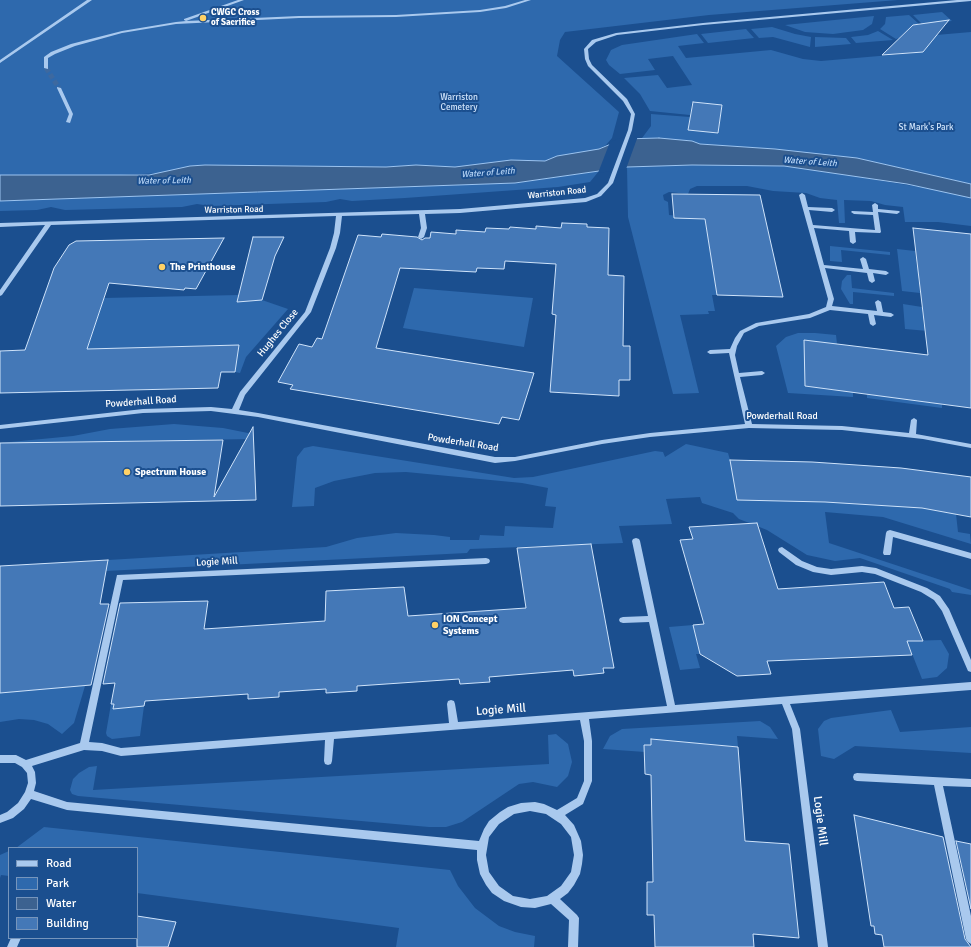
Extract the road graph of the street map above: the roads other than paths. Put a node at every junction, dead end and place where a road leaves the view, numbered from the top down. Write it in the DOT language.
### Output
graph roads {
  1 [pos="90,0"];
  2 [pos="242,0"];
  3 [pos="529,0"];
  4 [pos="971,0"];
  5 [pos="176,23"];
  6 [pos="0,62"];
  7 [pos="46,68"];
  8 [pos="59,88"];
  9 [pos="68,122"];
  10 [pos="802,195"];
  11 [pos="806,208"];
  12 [pos="832,210"];
  13 [pos="875,210"];
  14 [pos="854,212"];
  15 [pos="897,212"];
  16 [pos="422,213"];
  17 [pos="339,216"];
  18 [pos="49,224"];
  19 [pos="0,225"];
  20 [pos="811,226"];
  21 [pos="852,230"];
  22 [pos="421,237"];
  23 [pos="853,242"];
  24 [pos="864,259"];
  25 [pos="822,266"];
  26 [pos="868,271"];
  27 [pos="886,272"];
  28 [pos="872,281"];
  29 [pos="0,294"];
  30 [pos="878,302"];
  31 [pos="829,308"];
  32 [pos="871,313"];
  33 [pos="880,314"];
  34 [pos="891,314"];
  35 [pos="872,324"];
  36 [pos="733,351"];
  37 [pos="710,352"];
  38 [pos="762,373"];
  39 [pos="737,375"];
  40 [pos="235,411"];
  41 [pos="914,420"];
  42 [pos="749,426"];
  43 [pos="0,427"];
  44 [pos="912,436"];
  45 [pos="971,446"];
  46 [pos="636,541"];
  47 [pos="782,550"];
  48 [pos="887,553"];
  49 [pos="971,556"];
  50 [pos="486,561"];
  51 [pos="653,619"];
  52 [pos="623,620"];
  53 [pos="971,669"];
  54 [pos="971,686"];
  55 [pos="785,701"];
  56 [pos="451,704"];
  57 [pos="672,709"];
  58 [pos="584,716"];
  59 [pos="454,726"];
  60 [pos="330,736"];
  61 [pos="84,746"];
  62 [pos="0,759"];
  63 [pos="328,761"];
  64 [pos="25,764"];
  65 [pos="857,777"];
  66 [pos="938,782"];
  67 [pos="971,783"];
  68 [pos="29,794"];
  69 [pos="556,815"];
  70 [pos="0,819"];
  71 [pos="481,846"];
  72 [pos="553,899"];
  73 [pos="971,939"];
  74 [pos="573,947"];
  75 [pos="823,947"];
  1 -- 6 [label="street"];
  2 -- 5 [label="street"];
  3 -- 5 [label="street"];
  4 -- 16 [label="street, Warriston Road"];
  5 -- 7 [label="street"];
  8 -- 9 [label="street"];
  10 -- 11 [label="street"];
  11 -- 12 [label="street"];
  11 -- 20 [label="street"];
  13 -- 14 [label="street"];
  13 -- 15 [label="street"];
  13 -- 21 [label="street"];
  16 -- 17 [label="street, Warriston Road"];
  16 -- 22 [label="street"];
  17 -- 18 [label="street, Warriston Road"];
  17 -- 40 [label="street, Hughes Close"];
  18 -- 19 [label="street, Warriston Road"];
  18 -- 29 [label="street"];
  20 -- 21 [label="street"];
  20 -- 25 [label="street"];
  21 -- 23 [label="street"];
  24 -- 26 [label="street"];
  25 -- 26 [label="street"];
  25 -- 31 [label="street"];
  26 -- 27 [label="street"];
  26 -- 28 [label="street"];
  30 -- 33 [label="street"];
  31 -- 32 [label="street"];
  31 -- 36 [label="street"];
  32 -- 33 [label="street"];
  32 -- 35 [label="street"];
  33 -- 34 [label="street"];
  36 -- 37 [label="street"];
  36 -- 39 [label="street"];
  38 -- 39 [label="street"];
  39 -- 42 [label="street"];
  40 -- 42 [label="street, Powderhall Road"];
  40 -- 43 [label="street, Powderhall Road"];
  41 -- 44 [label="street"];
  42 -- 44 [label="street, Powderhall Road"];
  44 -- 45 [label="street, Powderhall Road"];
  46 -- 51 [label="street"];
  47 -- 53 [label="street"];
  48 -- 49 [label="street"];
  50 -- 61 [label="street, Logie Mill"];
  51 -- 52 [label="street"];
  51 -- 57 [label="street"];
  54 -- 55 [label="street, Logie Mill"];
  55 -- 57 [label="street, Logie Mill"];
  55 -- 75 [label="street, Logie Mill"];
  56 -- 59 [label="street"];
  57 -- 58 [label="street, Logie Mill"];
  58 -- 59 [label="street, Logie Mill"];
  58 -- 69 [label="street"];
  59 -- 60 [label="street, Logie Mill"];
  60 -- 61 [label="street, Logie Mill"];
  60 -- 63 [label="street"];
  61 -- 64 [label="street, Logie Mill"];
  62 -- 64 [label="street"];
  64 -- 68 [label="street"];
  65 -- 66 [label="street"];
  66 -- 67 [label="street"];
  66 -- 73 [label="street"];
  68 -- 70 [label="street"];
  68 -- 71 [label="street"];
  69 -- 71 [label="street"];
  69 -- 72 [label="street"];
  71 -- 72 [label="street"];
  72 -- 74 [label="street"];
}
